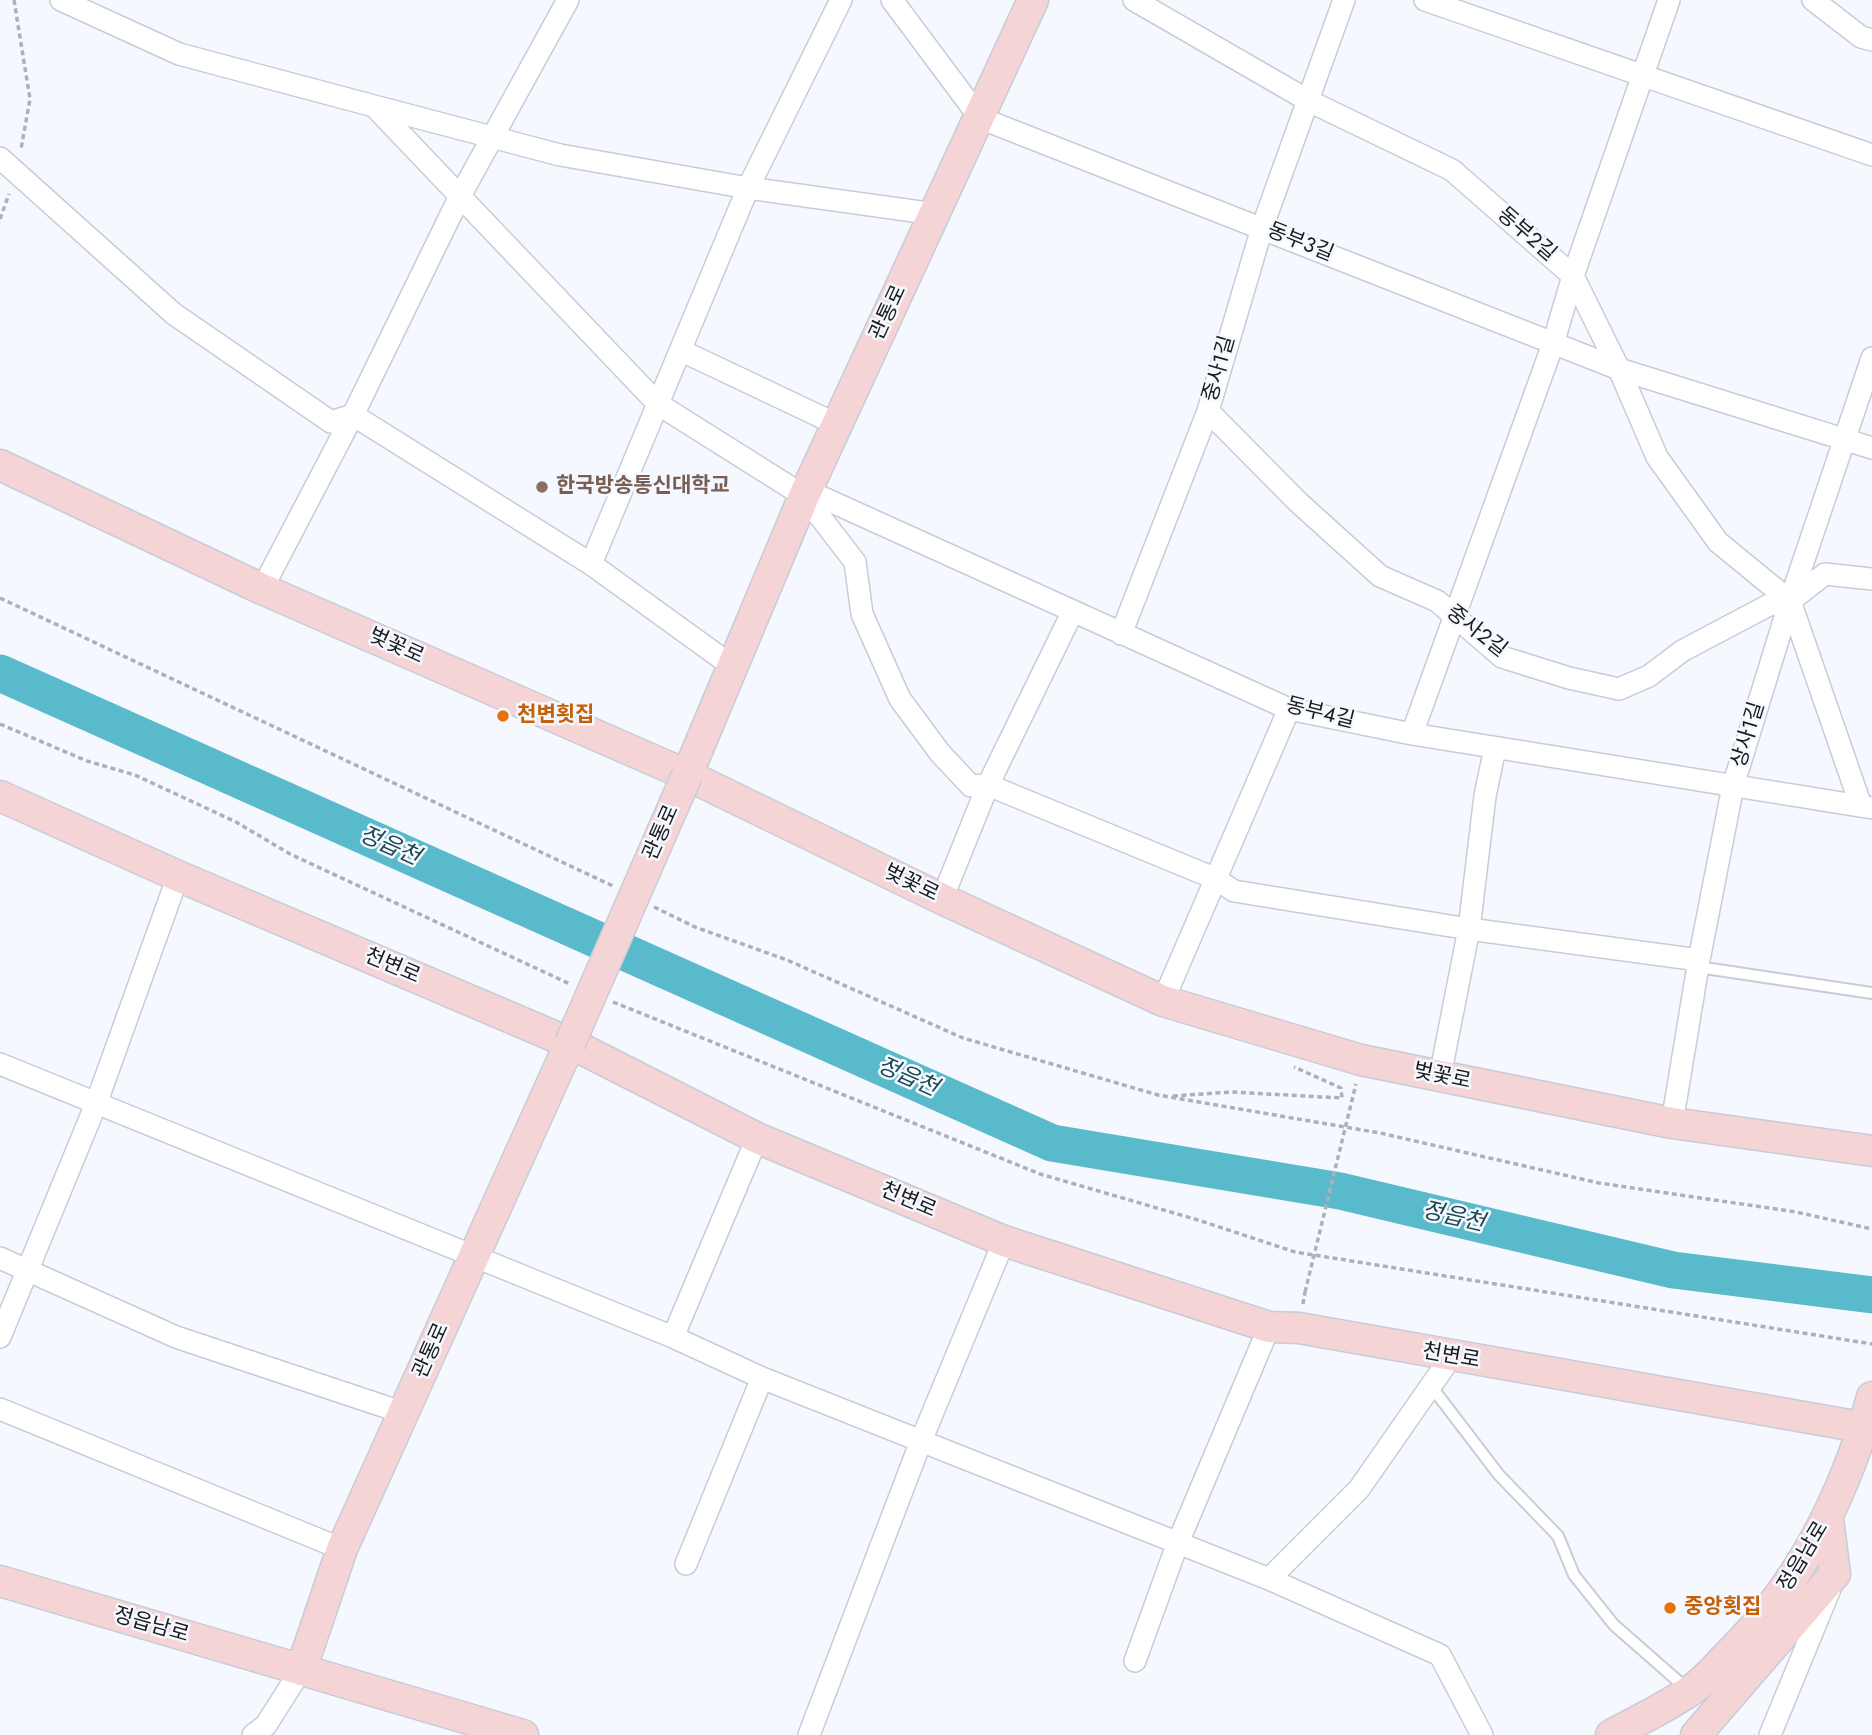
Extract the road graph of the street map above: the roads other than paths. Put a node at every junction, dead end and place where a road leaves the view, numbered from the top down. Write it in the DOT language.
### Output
graph roads {
  1 [pos="61,0"];
  2 [pos="568,0"];
  3 [pos="841,0"];
  4 [pos="892,0"];
  5 [pos="1033,0"];
  6 [pos="1134,0"];
  7 [pos="1344,0"];
  8 [pos="1424,0"];
  9 [pos="1669,0"];
  10 [pos="1813,0"];
  11 [pos="1872,40"];
  12 [pos="1644,75"];
  13 [pos="1308,101"];
  14 [pos="374,106"];
  15 [pos="980,118"];
  16 [pos="493,135"];
  17 [pos="1872,155"];
  18 [pos="8,165"];
  19 [pos="748,188"];
  20 [pos="460,196"];
  21 [pos="935,214"];
  22 [pos="1262,228"];
  23 [pos="1573,276"];
  24 [pos="1553,344"];
  25 [pos="682,351"];
  26 [pos="1872,358"];
  27 [pos="1619,369"];
  28 [pos="658,404"];
  29 [pos="1208,411"];
  30 [pos="353,415"];
  31 [pos="836,424"];
  32 [pos="1843,438"];
  33 [pos="1872,448"];
  34 [pos="0,465"];
  35 [pos="806,493"];
  36 [pos="591,564"];
  37 [pos="1872,579"];
  38 [pos="262,589"];
  39 [pos="1790,601"];
  40 [pos="1073,611"];
  41 [pos="1453,615"];
  42 [pos="1121,634"];
  43 [pos="732,666"];
  44 [pos="1289,709"];
  45 [pos="1412,734"];
  46 [pos="1495,748"];
  47 [pos="687,775"];
  48 [pos="988,785"];
  49 [pos="1733,786"];
  50 [pos="0,796"];
  51 [pos="1867,807"];
  52 [pos="178,876"];
  53 [pos="1214,878"];
  54 [pos="942,899"];
  55 [pos="1469,929"];
  56 [pos="1698,963"];
  57 [pos="1872,993"];
  58 [pos="1163,1001"];
  59 [pos="570,1043"];
  60 [pos="0,1064"];
  61 [pos="1440,1076"];
  62 [pos="96,1104"];
  63 [pos="1672,1123"];
  64 [pos="757,1139"];
  65 [pos="1872,1151"];
  66 [pos="1004,1241"];
  67 [pos="0,1258"];
  68 [pos="473,1258"];
  69 [pos="29,1269"];
  70 [pos="1269,1327"];
  71 [pos="0,1337"];
  72 [pos="673,1337"];
  73 [pos="1451,1357"];
  74 [pos="762,1378"];
  75 [pos="1431,1387"];
  76 [pos="1872,1397"];
  77 [pos="0,1409"];
  78 [pos="404,1413"];
  79 [pos="1868,1429"];
  80 [pos="921,1441"];
  81 [pos="1828,1519"];
  82 [pos="1177,1545"];
  83 [pos="342,1549"];
  84 [pos="686,1564"];
  85 [pos="1835,1574"];
  86 [pos="1269,1579"];
  87 [pos="0,1581"];
  88 [pos="1136,1661"];
  89 [pos="302,1670"];
  90 [pos="1689,1691"];
  91 [pos="1620,1733"];
  92 [pos="253,1735"];
  93 [pos="523,1735"];
  94 [pos="809,1735"];
  95 [pos="1482,1735"];
  96 [pos="1696,1735"];
  97 [pos="1770,1735"];
  1 -- 14 [label="street"];
  2 -- 16 [label="street"];
  3 -- 19 [label="street"];
  4 -- 15 [label="street"];
  5 -- 15 [label="street, 관통로"];
  6 -- 13 [label="street, 동부2길"];
  7 -- 13 [label="street, 중사1길"];
  8 -- 12 [label="street"];
  9 -- 12 [label="street"];
  10 -- 11 [label="street"];
  12 -- 17 [label="street"];
  12 -- 23 [label="street"];
  13 -- 22 [label="street, 중사1길"];
  13 -- 23 [label="street, 동부2길"];
  14 -- 16 [label="street"];
  14 -- 20 [label="street"];
  15 -- 21 [label="street, 관통로"];
  15 -- 22 [label="street, 동부3길"];
  16 -- 19 [label="street"];
  16 -- 20 [label="street"];
  18 -- 30 [label="street"];
  19 -- 21 [label="street"];
  19 -- 25 [label="street"];
  20 -- 28 [label="street"];
  20 -- 30 [label="street"];
  21 -- 31 [label="street, 관통로"];
  22 -- 24 [label="street, 동부3길"];
  22 -- 29 [label="street, 중사1길"];
  23 -- 24 [label="street"];
  23 -- 27 [label="street, 동부2길"];
  24 -- 27 [label="street, 동부3길"];
  24 -- 41 [label="street"];
  25 -- 28 [label="street"];
  25 -- 31 [label="street"];
  26 -- 32 [label="street, 상사1길"];
  27 -- 32 [label="street, 동부3길"];
  27 -- 39 [label="street, 동부2길"];
  28 -- 35 [label="street"];
  28 -- 36 [label="street"];
  29 -- 41 [label="street, 중사2길"];
  29 -- 42 [label="street, 중사1길"];
  30 -- 36 [label="street"];
  30 -- 38 [label="street"];
  31 -- 35 [label="street, 관통로"];
  32 -- 33 [label="street, 동부3길"];
  32 -- 39 [label="street, 상사1길"];
  34 -- 38 [label="street, 벚꽃로"];
  35 -- 40 [label="street, 동부4길"];
  35 -- 43 [label="street, 관통로"];
  35 -- 48 [label="street"];
  36 -- 43 [label="street"];
  37 -- 39 [label="street"];
  38 -- 47 [label="street, 벚꽃로"];
  39 -- 41 [label="street, 중사2길"];
  39 -- 49 [label="street, 상사1길"];
  39 -- 51 [label="street"];
  40 -- 42 [label="street, 동부4길"];
  40 -- 48 [label="street"];
  41 -- 45 [label="street"];
  42 -- 44 [label="street, 동부4길"];
  43 -- 47 [label="street, 관통로"];
  44 -- 45 [label="street, 동부4길"];
  44 -- 53 [label="street"];
  45 -- 46 [label="street, 동부4길"];
  46 -- 49 [label="street, 동부4길"];
  46 -- 55 [label="street"];
  47 -- 54 [label="street, 벚꽃로"];
  47 -- 59 [label="street, 관통로, bridge"];
  48 -- 53 [label="street"];
  48 -- 54 [label="street"];
  49 -- 51 [label="street, 동부4길"];
  49 -- 56 [label="street, 상사1길"];
  50 -- 52 [label="street, 천변로"];
  52 -- 59 [label="street, 천변로"];
  52 -- 62 [label="street"];
  53 -- 55 [label="street"];
  53 -- 58 [label="street"];
  54 -- 58 [label="street, 벚꽃로"];
  55 -- 56 [label="street"];
  55 -- 61 [label="street"];
  56 -- 57 [label="lane"];
  56 -- 63 [label="street, 상사1길"];
  58 -- 61 [label="street, 벚꽃로"];
  59 -- 64 [label="street, 천변로"];
  59 -- 68 [label="street, 관통로"];
  60 -- 62 [label="street"];
  61 -- 63 [label="street, 벚꽃로"];
  62 -- 68 [label="street"];
  62 -- 69 [label="street"];
  63 -- 65 [label="street, 벚꽃로"];
  64 -- 66 [label="street, 천변로"];
  64 -- 72 [label="street"];
  66 -- 70 [label="street, 천변로"];
  66 -- 80 [label="street"];
  67 -- 69 [label="street"];
  68 -- 72 [label="street"];
  68 -- 78 [label="street, 관통로"];
  69 -- 71 [label="street"];
  69 -- 78 [label="street"];
  70 -- 73 [label="street, 천변로"];
  70 -- 82 [label="street"];
  72 -- 74 [label="street"];
  73 -- 75 [label="street"];
  73 -- 79 [label="street, 천변로"];
  74 -- 80 [label="street"];
  74 -- 84 [label="street"];
  75 -- 86 [label="street"];
  75 -- 90 [label="lane"];
  76 -- 79 [label="street, 정읍남로"];
  77 -- 83 [label="street"];
  78 -- 83 [label="street, 관통로"];
  79 -- 81 [label="street, 정읍남로"];
  80 -- 82 [label="street"];
  80 -- 94 [label="street"];
  81 -- 85 [label="street"];
  81 -- 90 [label="street, 정읍남로"];
  82 -- 86 [label="street"];
  82 -- 88 [label="street"];
  83 -- 89 [label="street, 관통로"];
  85 -- 96 [label="street"];
  85 -- 97 [label="street"];
  86 -- 95 [label="street"];
  87 -- 89 [label="street, 정읍남로"];
  89 -- 92 [label="street"];
  89 -- 93 [label="street, 정읍남로"];
  90 -- 91 [label="street, 정읍남로"];
}
